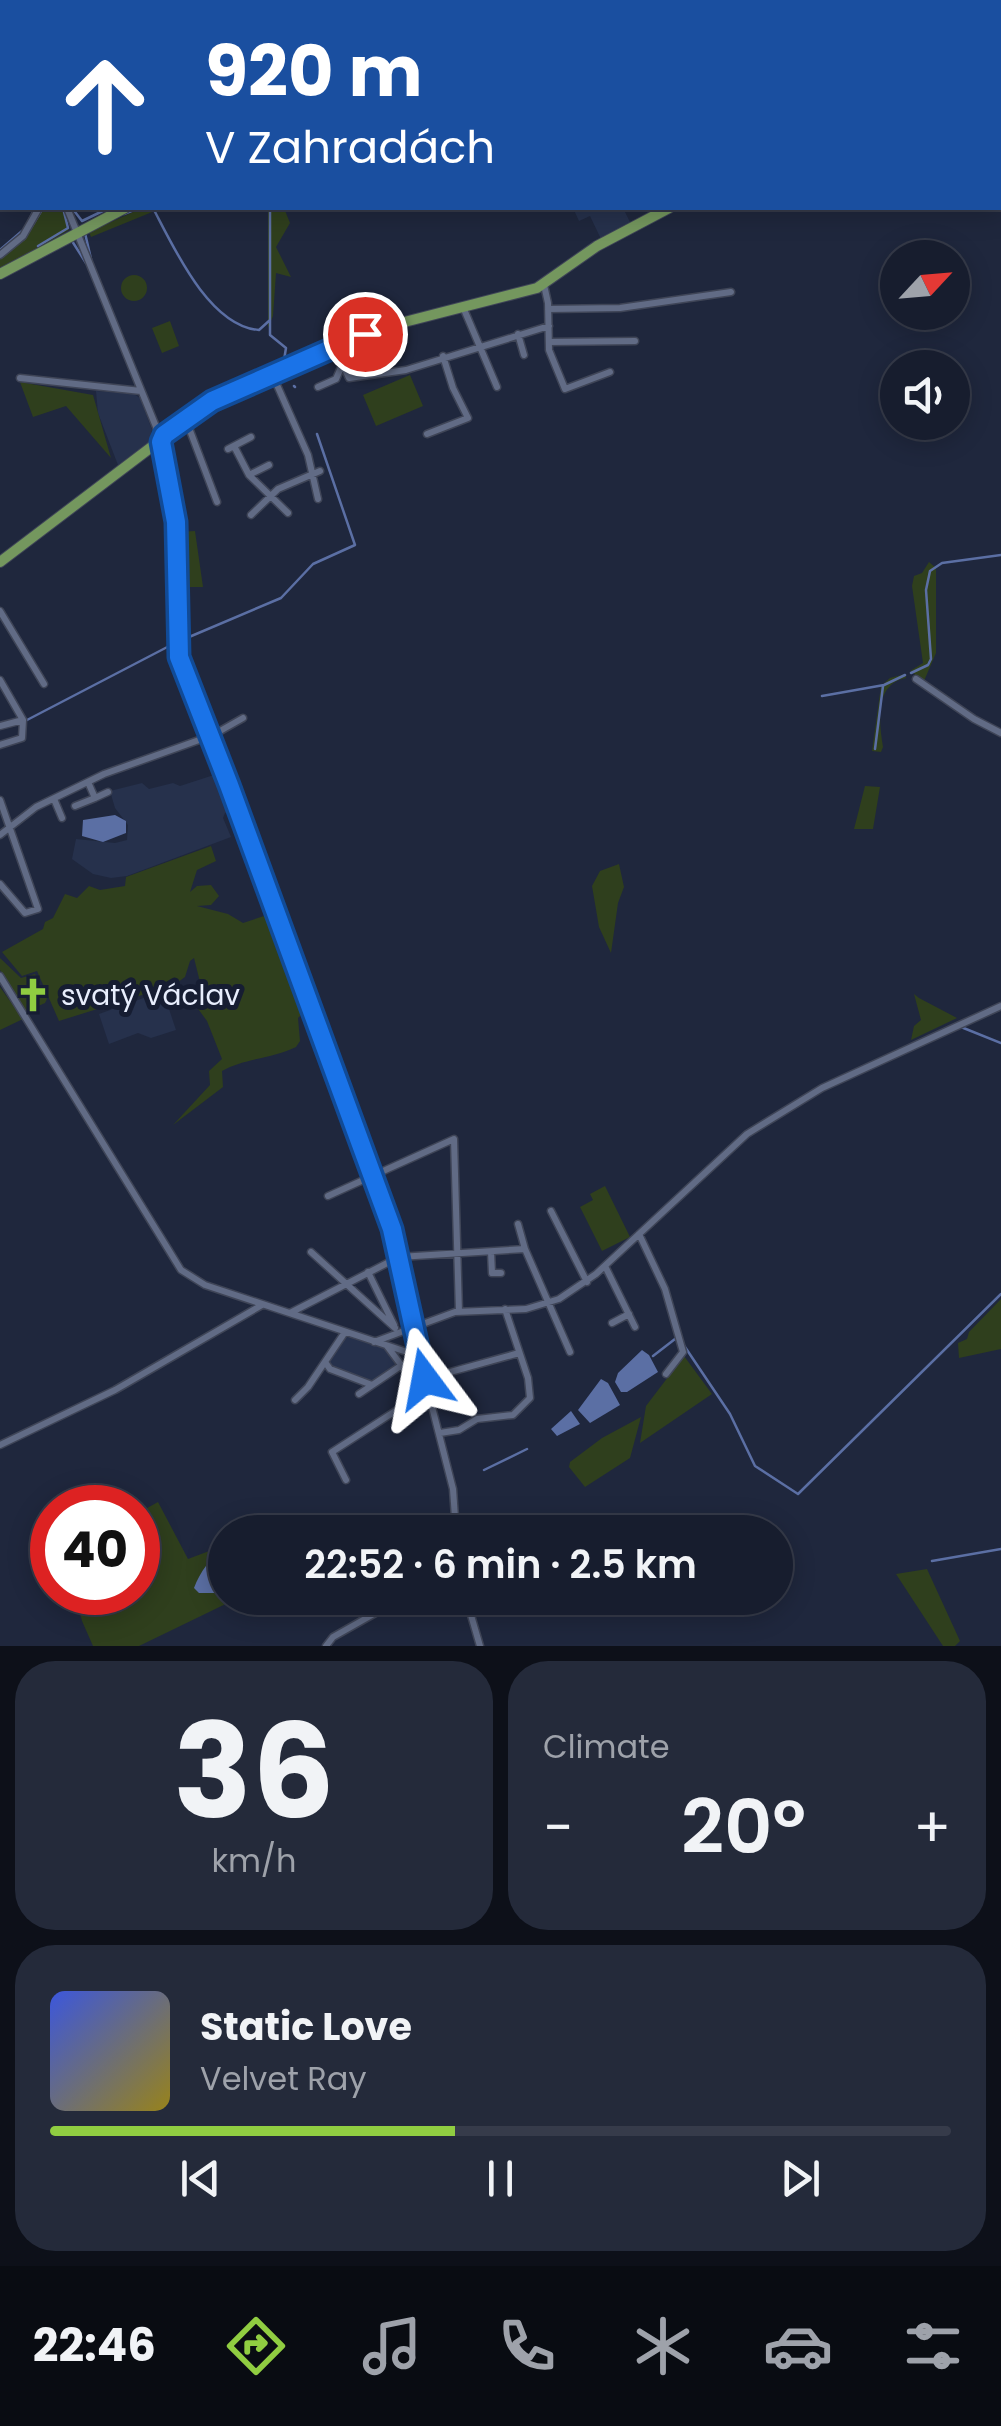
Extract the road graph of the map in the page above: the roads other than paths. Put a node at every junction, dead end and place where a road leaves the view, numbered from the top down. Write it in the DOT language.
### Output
graph roads {
  1 [pos="38,210"];
  2 [pos="68,210"];
  3 [pos="121,210"];
  4 [pos="665,210"];
  5 [pos="76,231"];
  6 [pos="0,254"];
  7 [pos="0,274"];
  8 [pos="544,285"];
  9 [pos="731,292"];
  10 [pos="463,308"];
  11 [pos="548,308"];
  12 [pos="548,326"];
  13 [pos="518,334"];
  14 [pos="635,341"];
  15 [pos="549,342"];
  16 [pos="478,345"];
  17 [pos="336,348"];
  18 [pos="524,354"];
  19 [pos="443,356"];
  20 [pos="342,365"];
  21 [pos="610,372"];
  22 [pos="272,375"];
  23 [pos="20,378"];
  24 [pos="318,386"];
  25 [pos="496,387"];
  26 [pos="141,392"];
  27 [pos="185,419"];
  28 [pos="426,434"];
  29 [pos="251,437"];
  30 [pos="160,438"];
  31 [pos="269,465"];
  32 [pos="320,471"];
  33 [pos="310,474"];
  34 [pos="249,475"];
  35 [pos="271,495"];
  36 [pos="318,498"];
  37 [pos="217,502"];
  38 [pos="288,513"];
  39 [pos="251,516"];
  40 [pos="0,562"];
  41 [pos="0,611"];
  42 [pos="916,679"];
  43 [pos="0,680"];
  44 [pos="44,684"];
  45 [pos="4,693"];
  46 [pos="243,718"];
  47 [pos="23,720"];
  48 [pos="0,726"];
  49 [pos="1001,733"];
  50 [pos="210,736"];
  51 [pos="0,746"];
  52 [pos="88,782"];
  53 [pos="108,792"];
  54 [pos="95,798"];
  55 [pos="54,799"];
  56 [pos="0,800"];
  57 [pos="75,806"];
  58 [pos="62,818"];
  59 [pos="11,824"];
  60 [pos="0,835"];
  61 [pos="0,884"];
  62 [pos="0,976"];
  63 [pos="1001,1006"];
  64 [pos="372,1176"];
  65 [pos="328,1196"];
  66 [pos="550,1212"];
  67 [pos="518,1224"];
  68 [pos="639,1234"];
  69 [pos="525,1249"];
  70 [pos="312,1252"];
  71 [pos="491,1252"];
  72 [pos="457,1253"];
  73 [pos="399,1257"];
  74 [pos="605,1266"];
  75 [pos="368,1272"];
  76 [pos="501,1273"];
  77 [pos="587,1282"];
  78 [pos="347,1284"];
  79 [pos="262,1304"];
  80 [pos="550,1304"];
  81 [pos="504,1310"];
  82 [pos="459,1312"];
  83 [pos="290,1314"];
  84 [pos="629,1314"];
  85 [pos="612,1322"];
  86 [pos="413,1326"];
  87 [pos="635,1326"];
  88 [pos="396,1330"];
  89 [pos="345,1332"];
  90 [pos="374,1342"];
  91 [pos="386,1346"];
  92 [pos="570,1352"];
  93 [pos="519,1353"];
  94 [pos="419,1356"];
  95 [pos="325,1362"];
  96 [pos="402,1365"];
  97 [pos="666,1374"];
  98 [pos="425,1379"];
  99 [pos="372,1385"];
  100 [pos="425,1391"];
  101 [pos="360,1394"];
  102 [pos="295,1400"];
  103 [pos="440,1432"];
  104 [pos="0,1444"];
  105 [pos="346,1480"];
  106 [pos="455,1515"];
  107 [pos="371,1615"];
  108 [pos="471,1615"];
  109 [pos="326,1646"];
  110 [pos="480,1646"];
  1 -- 6 [label="street"];
  2 -- 5 [label="street"];
  3 -- 5 [label="main road"];
  4 -- 8 [label="main road"];
  5 -- 7 [label="main road"];
  5 -- 26 [label="street"];
  8 -- 10 [label="main road"];
  8 -- 11 [label="street"];
  9 -- 11 [label="street"];
  10 -- 16 [label="street"];
  10 -- 17 [label="main road"];
  11 -- 12 [label="street"];
  12 -- 13 [label="street"];
  12 -- 15 [label="street"];
  13 -- 16 [label="street"];
  13 -- 18 [label="street"];
  14 -- 15 [label="street"];
  15 -- 21 [label="street"];
  16 -- 19 [label="street"];
  16 -- 25 [label="street"];
  17 -- 20 [label="street"];
  17 -- 22 [label="main road"];
  19 -- 20 [label="street"];
  19 -- 28 [label="street"];
  20 -- 24 [label="street"];
  22 -- 27 [label="main road"];
  22 -- 33 [label="street"];
  23 -- 26 [label="street"];
  26 -- 30 [label="street"];
  27 -- 30 [label="main road"];
  27 -- 37 [label="street"];
  29 -- 34 [label="street"];
  30 -- 40 [label="main road"];
  30 -- 50 [label="street"];
  31 -- 34 [label="street"];
  32 -- 33 [label="street"];
  33 -- 35 [label="street"];
  33 -- 36 [label="street"];
  34 -- 35 [label="street"];
  35 -- 38 [label="street"];
  35 -- 39 [label="street"];
  41 -- 44 [label="street"];
  42 -- 49 [label="street"];
  43 -- 45 [label="street"];
  45 -- 47 [label="street"];
  46 -- 50 [label="street"];
  47 -- 48 [label="street"];
  47 -- 51 [label="street"];
  50 -- 52 [label="street"];
  50 -- 64 [label="street"];
  52 -- 54 [label="street"];
  52 -- 55 [label="street"];
  53 -- 54 [label="street"];
  54 -- 57 [label="street"];
  55 -- 58 [label="street"];
  55 -- 59 [label="street"];
  56 -- 59 [label="street"];
  59 -- 60 [label="street"];
  59 -- 61 [label="street"];
  62 -- 79 [label="street"];
  63 -- 68 [label="street"];
  64 -- 65 [label="street"];
  64 -- 72 [label="street"];
  64 -- 73 [label="street"];
  66 -- 77 [label="street"];
  67 -- 69 [label="street"];
  68 -- 74 [label="street"];
  68 -- 97 [label="street"];
  69 -- 71 [label="street"];
  69 -- 80 [label="street"];
  70 -- 78 [label="street"];
  71 -- 72 [label="street"];
  71 -- 76 [label="street"];
  72 -- 73 [label="street"];
  72 -- 82 [label="street"];
  73 -- 75 [label="street"];
  73 -- 86 [label="street"];
  74 -- 77 [label="street"];
  74 -- 84 [label="street"];
  75 -- 78 [label="street"];
  75 -- 88 [label="street"];
  77 -- 80 [label="street"];
  78 -- 83 [label="street"];
  78 -- 88 [label="street"];
  79 -- 83 [label="street"];
  79 -- 104 [label="street"];
  80 -- 81 [label="street"];
  80 -- 92 [label="street"];
  81 -- 82 [label="street"];
  81 -- 93 [label="street"];
  82 -- 86 [label="street"];
  83 -- 89 [label="street"];
  84 -- 85 [label="street"];
  84 -- 87 [label="street"];
  86 -- 88 [label="street"];
  86 -- 94 [label="street"];
  88 -- 90 [label="street"];
  89 -- 90 [label="street"];
  89 -- 95 [label="street"];
  90 -- 91 [label="street"];
  91 -- 94 [label="street"];
  91 -- 96 [label="street"];
  93 -- 98 [label="street"];
  93 -- 103 [label="street"];
  94 -- 98 [label="street"];
  95 -- 99 [label="street"];
  95 -- 102 [label="street"];
  96 -- 99 [label="street"];
  96 -- 100 [label="street"];
  98 -- 100 [label="street"];
  99 -- 101 [label="street"];
  100 -- 103 [label="street"];
  100 -- 105 [label="street"];
  103 -- 106 [label="street"];
  107 -- 109 [label="street"];
  108 -- 110 [label="street"];
}
